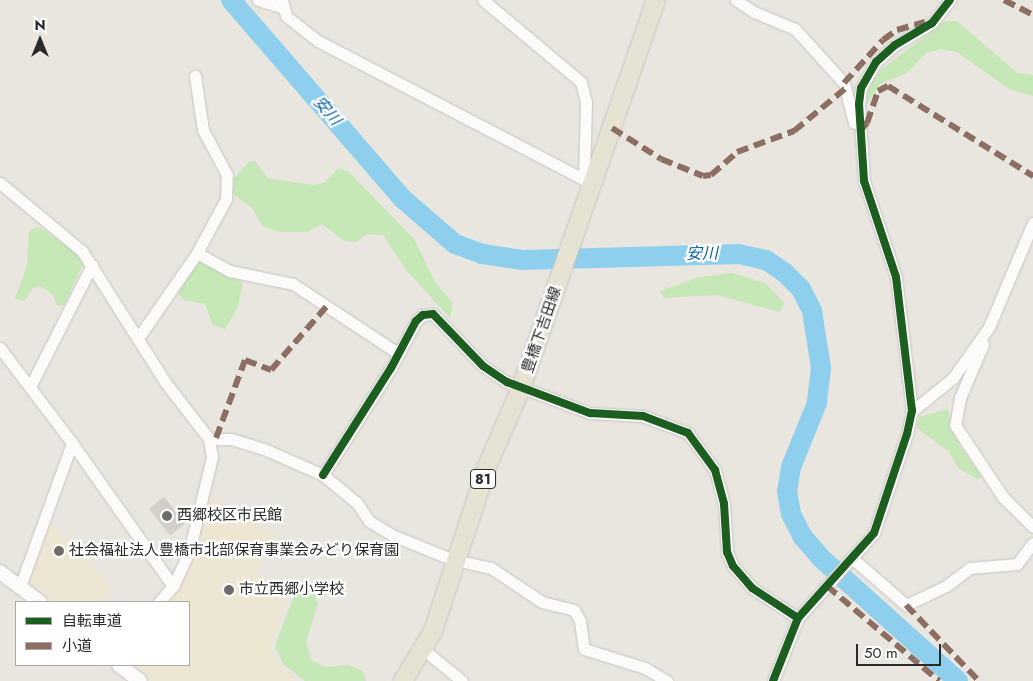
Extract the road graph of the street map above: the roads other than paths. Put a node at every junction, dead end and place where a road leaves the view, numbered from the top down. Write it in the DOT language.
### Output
graph roads {
  1 [pos="258,0"];
  2 [pos="656,0"];
  3 [pos="736,0"];
  4 [pos="950,0"];
  5 [pos="489,2"];
  6 [pos="281,3"];
  7 [pos="195,76"];
  8 [pos="860,131"];
  9 [pos="588,181"];
  10 [pos="0,183"];
  11 [pos="1033,223"];
  12 [pos="197,253"];
  13 [pos="92,265"];
  14 [pos="984,335"];
  15 [pos="138,338"];
  16 [pos="0,348"];
  17 [pos="399,354"];
  18 [pos="30,387"];
  19 [pos="521,388"];
  20 [pos="912,411"];
  21 [pos="209,440"];
  22 [pos="72,442"];
  23 [pos="323,475"];
  24 [pos="1033,528"];
  25 [pos="1033,543"];
  26 [pos="456,559"];
  27 [pos="850,561"];
  28 [pos="0,572"];
  29 [pos="173,586"];
  30 [pos="20,587"];
  31 [pos="39,601"];
  32 [pos="159,601"];
  33 [pos="798,618"];
  34 [pos="424,650"];
  35 [pos="120,666"];
  36 [pos="140,681"];
  37 [pos="403,681"];
  38 [pos="462,681"];
  39 [pos="668,681"];
  40 [pos="774,681"];
  1 -- 6 [label="street"];
  2 -- 9 [label="main road, 豊橋下吉田線 / 81"];
  3 -- 8 [label="street"];
  4 -- 8 [label="street"];
  5 -- 9 [label="street"];
  6 -- 9 [label="street"];
  7 -- 12 [label="street"];
  8 -- 20 [label="street"];
  9 -- 19 [label="main road, 豊橋下吉田線 / 81"];
  10 -- 13 [label="street"];
  11 -- 14 [label="street"];
  12 -- 15 [label="street"];
  12 -- 17 [label="street"];
  13 -- 15 [label="street"];
  13 -- 18 [label="street"];
  14 -- 20 [label="street"];
  14 -- 24 [label="street"];
  15 -- 21 [label="street"];
  16 -- 18 [label="street"];
  17 -- 19 [label="street"];
  17 -- 23 [label="street"];
  18 -- 22 [label="street"];
  19 -- 26 [label="main road, 豊橋下吉田線 / 81"];
  19 -- 33 [label="street"];
  20 -- 27 [label="street"];
  21 -- 23 [label="street"];
  21 -- 29 [label="street"];
  22 -- 29 [label="street"];
  22 -- 30 [label="street"];
  23 -- 26 [label="street"];
  25 -- 27 [label="street"];
  26 -- 34 [label="main road, 豊橋下吉田線 / 81"];
  26 -- 39 [label="street"];
  27 -- 33 [label="street"];
  28 -- 30 [label="street"];
  29 -- 32 [label="street"];
  30 -- 31 [label="street"];
  33 -- 40 [label="street"];
  34 -- 37 [label="main road, 豊橋下吉田線 / 81"];
  34 -- 38 [label="street"];
  35 -- 36 [label="street"];
}
